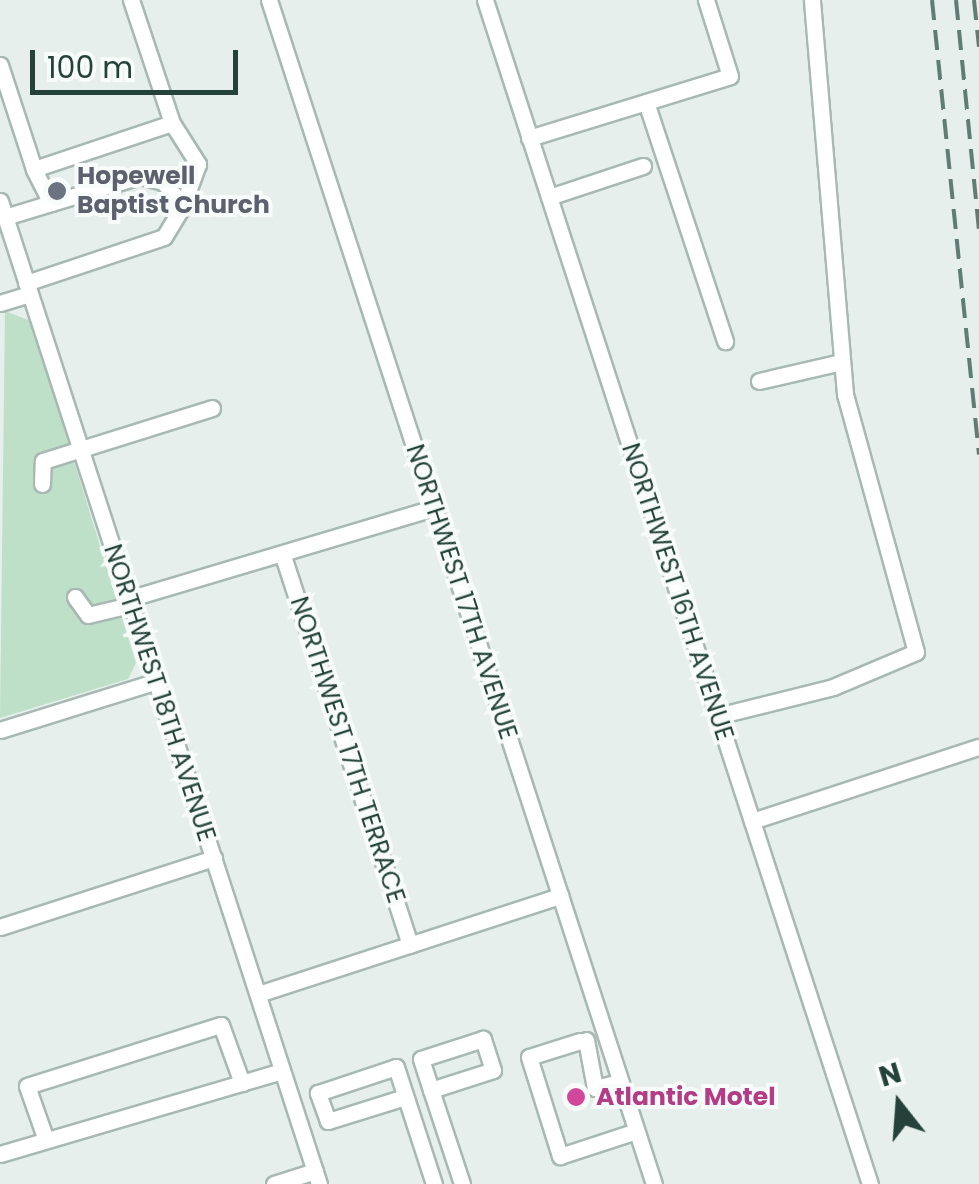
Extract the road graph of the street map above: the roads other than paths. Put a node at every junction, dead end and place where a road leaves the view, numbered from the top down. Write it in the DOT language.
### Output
graph roads {
  1 [pos="131,0"];
  2 [pos="269,0"];
  3 [pos="485,0"];
  4 [pos="706,0"];
  5 [pos="812,0"];
  6 [pos="0,65"];
  7 [pos="4,92"];
  8 [pos="646,102"];
  9 [pos="172,124"];
  10 [pos="530,138"];
  11 [pos="643,166"];
  12 [pos="34,169"];
  13 [pos="548,197"];
  14 [pos="51,203"];
  15 [pos="183,204"];
  16 [pos="2,209"];
  17 [pos="28,288"];
  18 [pos="0,303"];
  19 [pos="724,341"];
  20 [pos="841,362"];
  21 [pos="759,381"];
  22 [pos="212,408"];
  23 [pos="80,449"];
  24 [pos="42,484"];
  25 [pos="434,508"];
  26 [pos="284,556"];
  27 [pos="75,597"];
  28 [pos="129,602"];
  29 [pos="154,682"];
  30 [pos="717,716"];
  31 [pos="0,730"];
  32 [pos="978,747"];
  33 [pos="752,821"];
  34 [pos="214,858"];
  35 [pos="560,896"];
  36 [pos="0,927"];
  37 [pos="410,944"];
  38 [pos="258,994"];
  39 [pos="604,1034"];
  40 [pos="580,1042"];
  41 [pos="421,1059"];
  42 [pos="396,1068"];
  43 [pos="282,1071"];
  44 [pos="620,1082"];
  45 [pos="242,1083"];
  46 [pos="431,1090"];
  47 [pos="405,1098"];
  48 [pos="636,1131"];
  49 [pos="46,1140"];
  50 [pos="0,1154"];
  51 [pos="317,1178"];
  52 [pos="274,1184"];
  53 [pos="434,1184"];
  54 [pos="462,1184"];
  55 [pos="654,1184"];
  56 [pos="870,1184"];
  1 -- 9 [label="street"];
  2 -- 25 [label="street, NORTHWEST 17TH AVENUE"];
  3 -- 10 [label="street, NORTHWEST 16TH AVENUE"];
  4 -- 8 [label="street"];
  5 -- 20 [label="street"];
  6 -- 7 [label="street"];
  7 -- 12 [label="street"];
  8 -- 10 [label="street"];
  8 -- 19 [label="street"];
  9 -- 12 [label="street"];
  9 -- 15 [label="street"];
  10 -- 13 [label="street, NORTHWEST 16TH AVENUE"];
  11 -- 13 [label="street"];
  12 -- 14 [label="street"];
  13 -- 30 [label="street, NORTHWEST 16TH AVENUE"];
  14 -- 15 [label="street"];
  14 -- 16 [label="street"];
  15 -- 17 [label="street"];
  16 -- 17 [label="street, NORTHWEST 18TH AVENUE"];
  17 -- 18 [label="street"];
  17 -- 23 [label="street, NORTHWEST 18TH AVENUE"];
  20 -- 21 [label="street"];
  20 -- 30 [label="street"];
  22 -- 23 [label="street"];
  23 -- 24 [label="street"];
  23 -- 28 [label="street, NORTHWEST 18TH AVENUE"];
  25 -- 26 [label="street"];
  25 -- 35 [label="street, NORTHWEST 17TH AVENUE"];
  26 -- 28 [label="street"];
  26 -- 37 [label="street, NORTHWEST 17TH TERRACE"];
  27 -- 28 [label="street"];
  28 -- 29 [label="street, NORTHWEST 18TH AVENUE"];
  29 -- 31 [label="street"];
  29 -- 34 [label="street, NORTHWEST 18TH AVENUE"];
  30 -- 33 [label="street, NORTHWEST 16TH AVENUE"];
  32 -- 33 [label="street"];
  33 -- 56 [label="street, NORTHWEST 16TH AVENUE"];
  34 -- 36 [label="street"];
  34 -- 38 [label="street, NORTHWEST 18TH AVENUE"];
  35 -- 37 [label="street"];
  35 -- 39 [label="street, NORTHWEST 17TH AVENUE"];
  37 -- 38 [label="street"];
  38 -- 43 [label="street, NORTHWEST 18TH AVENUE"];
  39 -- 40 [label="street"];
  39 -- 44 [label="street, NORTHWEST 17TH AVENUE"];
  40 -- 44 [label="street"];
  40 -- 48 [label="street"];
  41 -- 42 [label="street"];
  41 -- 46 [label="street"];
  41 -- 46 [label="street"];
  42 -- 47 [label="street"];
  42 -- 47 [label="street"];
  43 -- 45 [label="street"];
  43 -- 51 [label="street, NORTHWEST 18TH AVENUE"];
  44 -- 48 [label="street, NORTHWEST 17TH AVENUE"];
  45 -- 49 [label="street"];
  45 -- 49 [label="street"];
  46 -- 54 [label="street"];
  47 -- 53 [label="street"];
  48 -- 55 [label="street, NORTHWEST 17TH AVENUE"];
  49 -- 50 [label="street"];
  51 -- 52 [label="street"];
}
